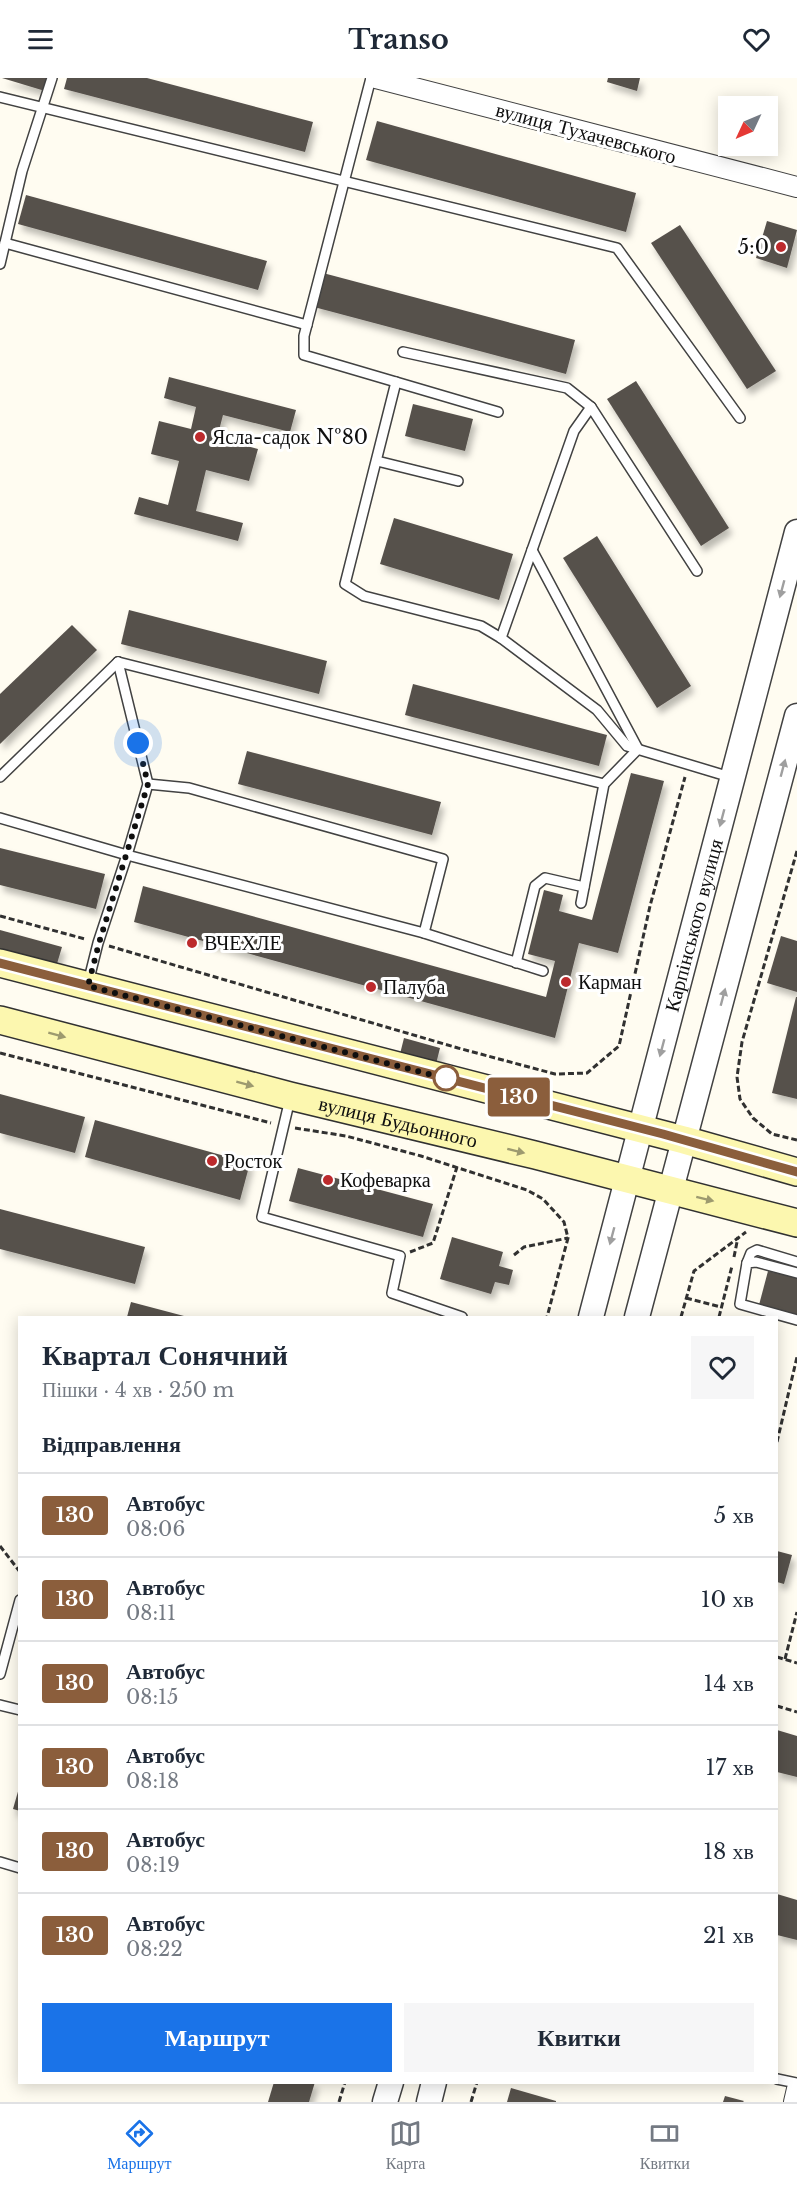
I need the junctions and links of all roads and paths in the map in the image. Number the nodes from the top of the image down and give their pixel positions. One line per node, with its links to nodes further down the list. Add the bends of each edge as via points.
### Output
1 (52, 78): 4 (lane)
2 (374, 78): 5 (lane); 6 (street, вулиця Тухачевського)
3 (0, 97): 4 (lane)
4 (44, 109): 5 (lane); 7 (lane, via 22,171)
5 (345, 182): 9 (lane); 14 (lane, via 617,248)
6 (797, 187)
7 (5, 243): 8 (lane); 9 (lane)
8 (0, 264)
9 (306, 325): 11 (lane, via 304,355)
10 (403, 352): 12 (lane, via 567,388)
11 (396, 382): 13 (lane); 15 (lane)
12 (591, 407): 18 (lane, via 574,431); 19 (lane)
13 (498, 412)
14 (740, 418)
15 (376, 461): 16 (lane); 20 (lane, via 345,585 364,596 481,626)
16 (458, 481)
17 (797, 532): 26 (street, Карпінського вулиця, one-way to 26)
18 (532, 550): 20 (lane); 23 (lane)
19 (697, 571)
20 (501, 638): 23 (lane, via 597,710 627,746)
21 (118, 662): 25 (lane); 27 (lane); 28 (lane)
22 (797, 716): 46 (street, one-way to 22)
23 (638, 749): 24 (lane); 28 (lane)
24 (689, 764): 26 (lane); 36 (path, via 650,906 619,1046 586,1073 555,1074)
25 (0, 777)
26 (733, 778): 45 (street, Карпінського вулиця, one-way to 45)
27 (148, 784): 31 (lane); 35 (lane, via 189,788 443,859)
28 (604, 784): 32 (lane)
29 (0, 818): 31 (lane)
30 (797, 851): 47 (path, via 742,1042 737,1077 740,1099 753,1118 772,1134)
31 (127, 855): 35 (lane); 36 (lane)
32 (584, 887): 33 (lane); 38 (lane, via 545,878 536,886)
33 (581, 903)
34 (0, 916): 36 (path)
35 (424, 933): 38 (lane)
36 (99, 943): 40 (lane)
37 (0, 963): 40 (main road)
38 (516, 963): 39 (lane)
39 (543, 971)
40 (88, 986): 45 (main road)
41 (0, 1020): 43 (main road, вулиця Будьонного, one-way to 43)
42 (0, 1053): 44 (path)
43 (290, 1096): 44 (lane); 50 (main road, вулиця Будьонного, one-way to 50)
44 (283, 1126): 48 (path, via 346,1136); 57 (lane, via 262,1217)
45 (641, 1128): 46 (main road); 50 (street, Карпінського вулиця)
46 (684, 1140): 49 (main road); 51 (street)
47 (797, 1140)
48 (458, 1166): 55 (path, via 543,1199 564,1222); 57 (path, via 433,1243)
49 (797, 1172)
50 (627, 1179): 51 (main road, вулиця Будьонного); 66 (street, Карпінського вулиця, one-way to 66)
51 (671, 1190): 52 (main road, вулиця Будьонного, one-way to 52); 67 (street)
52 (797, 1222)
53 (747, 1231): 54 (path)
54 (738, 1237): 61 (path, via 694,1271); 62 (path)
55 (568, 1238): 56 (path, via 524,1247); 65 (path)
56 (514, 1255)
57 (400, 1256): 64 (lane, via 392,1293)
58 (797, 1262): 59 (lane, via 757,1250)
59 (747, 1263): 60 (lane); 70 (lane, via 740,1304)
60 (797, 1273)
61 (686, 1298): 62 (path); 68 (path)
62 (722, 1307): 63 (path); 69 (path)
63 (732, 1309)
64 (459, 1316)
65 (547, 1316)
66 (591, 1316)
67 (637, 1316)
68 (681, 1316)
69 (719, 1316)
70 (797, 1320)
71 (797, 1357): 72 (path)
72 (778, 1438)
73 (0, 1546): 74 (path)
74 (18, 1569)
75 (18, 1607): 80 (lane)
76 (797, 1612): 78 (path)
77 (778, 1657): 78 (path)
78 (785, 1659): 79 (path)
79 (797, 1663)
80 (0, 1674)
81 (0, 1705): 83 (lane)
82 (778, 1706): 84 (path)
83 (18, 1710)
84 (797, 1712)
85 (0, 1862): 86 (lane)
86 (18, 1867)
87 (778, 2079): 88 (lane)
88 (797, 2083)
89 (344, 2084): 94 (path)
90 (390, 2084): 95 (street)
91 (434, 2084): 96 (street)
92 (476, 2084): 97 (path)
93 (797, 2089): 98 (street)
94 (339, 2102)
95 (385, 2102)
96 (429, 2102)
97 (471, 2102)
98 (794, 2102)

